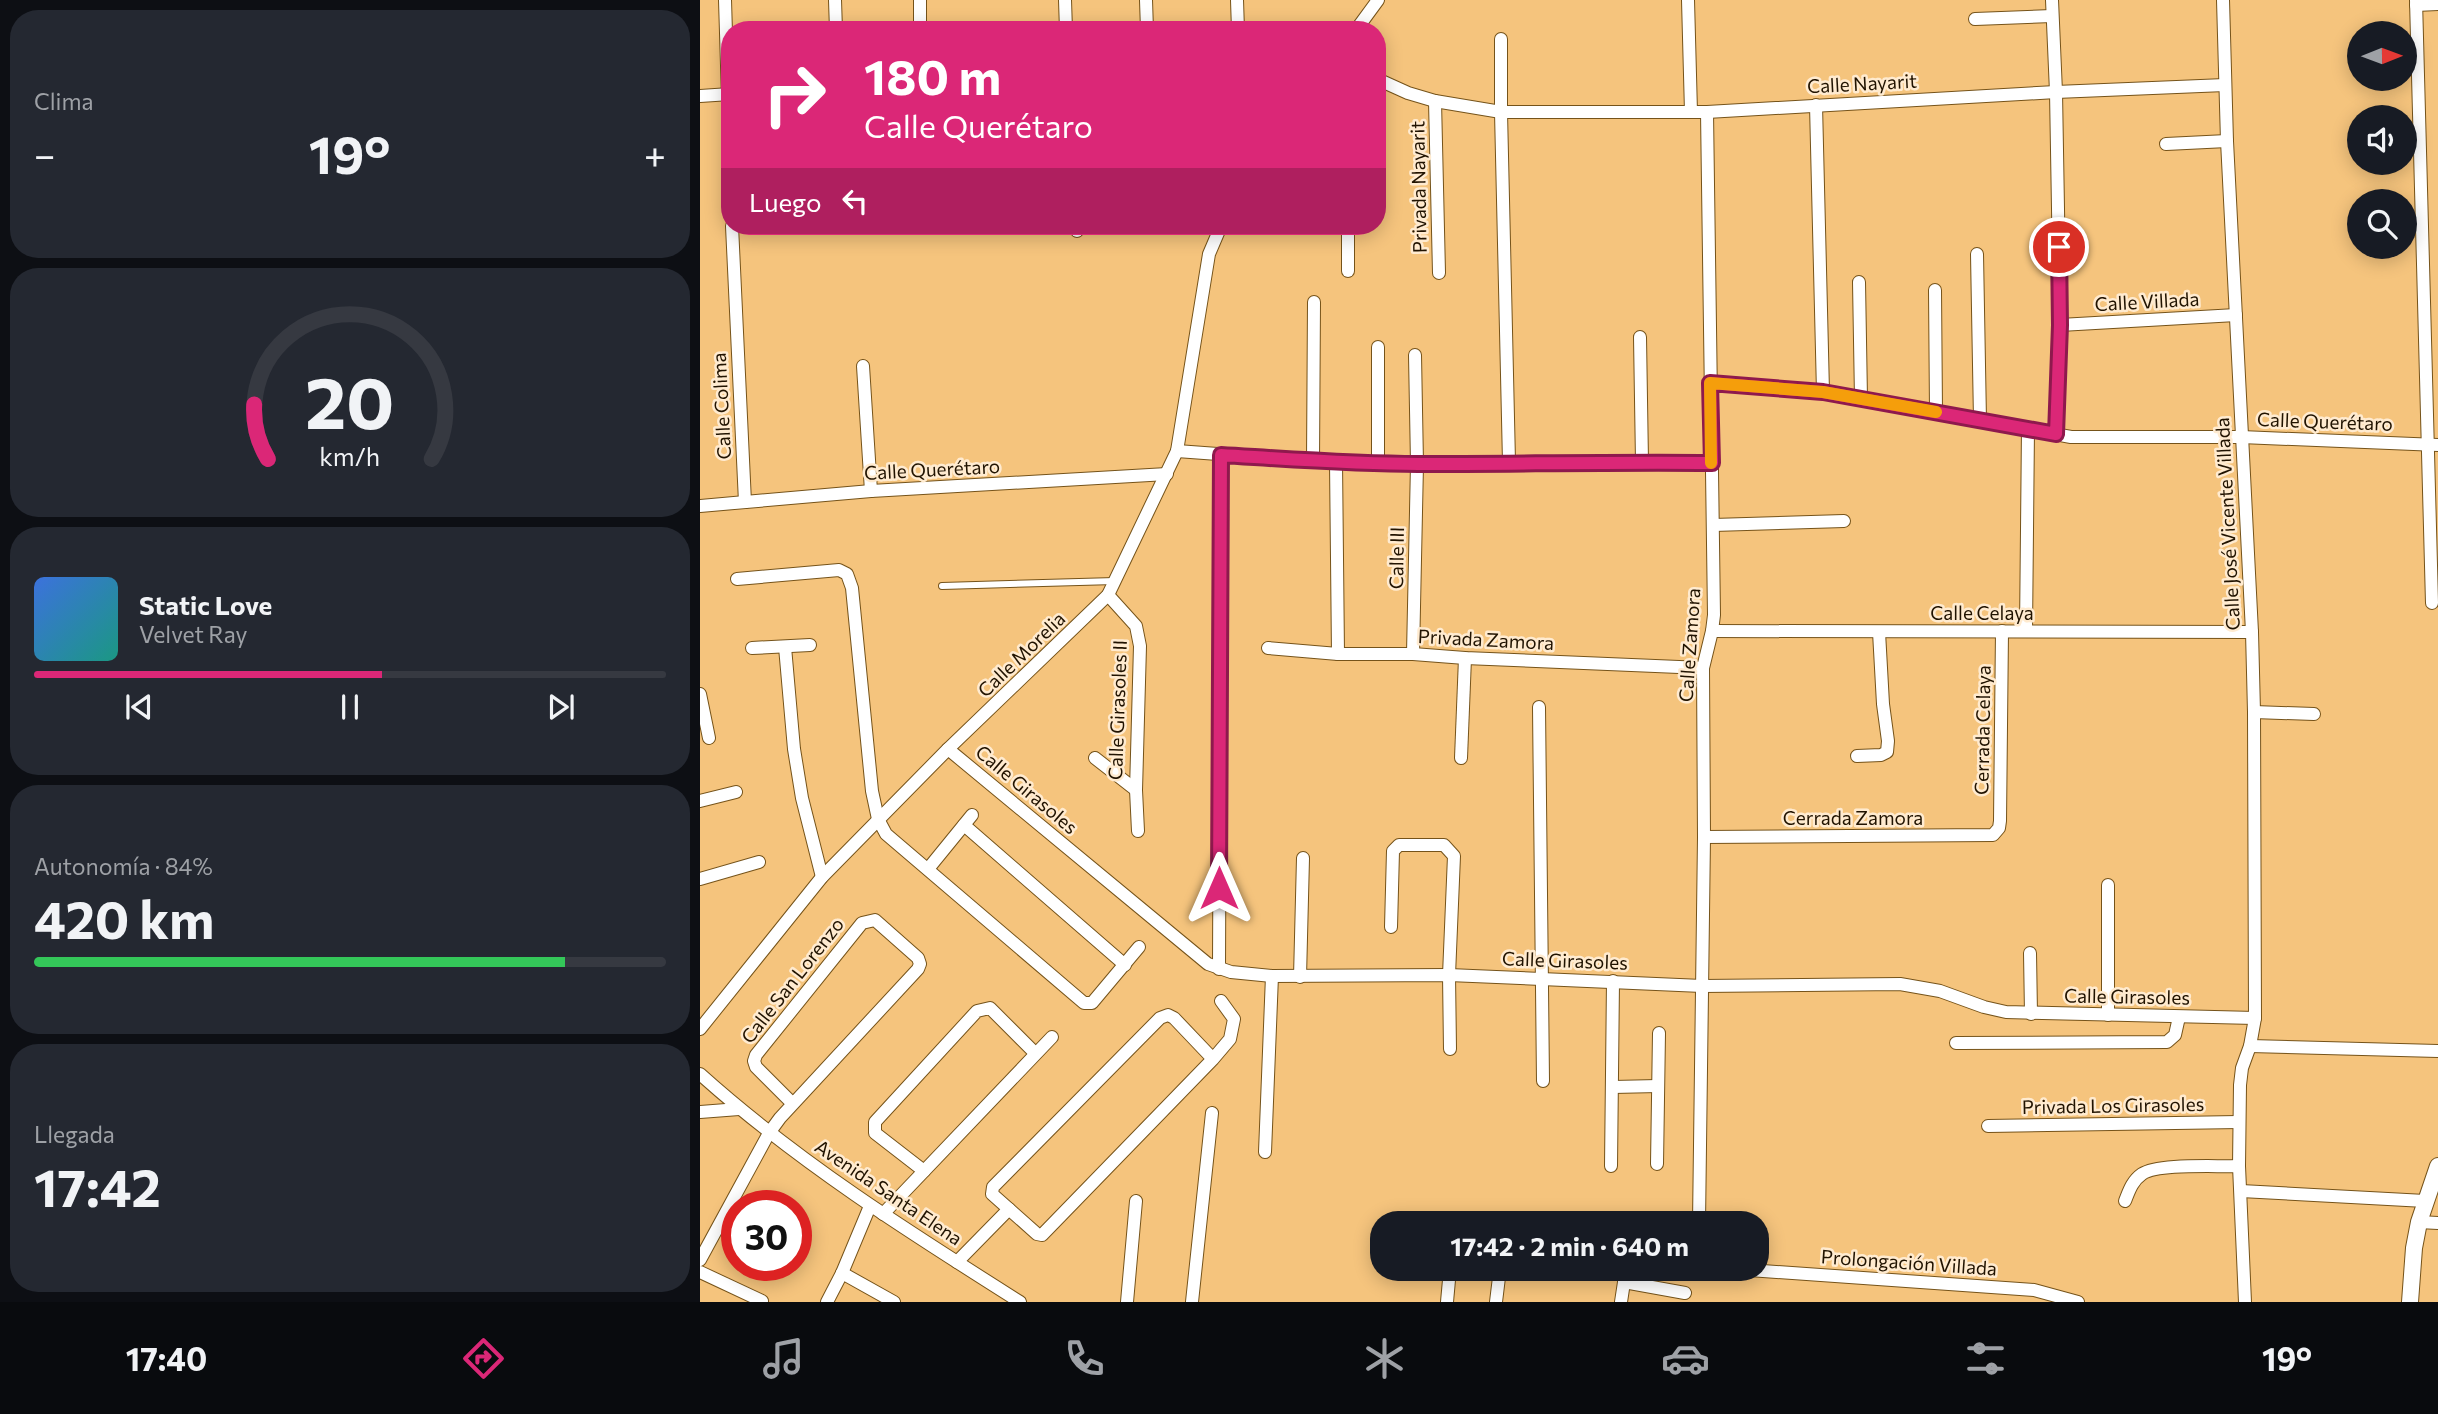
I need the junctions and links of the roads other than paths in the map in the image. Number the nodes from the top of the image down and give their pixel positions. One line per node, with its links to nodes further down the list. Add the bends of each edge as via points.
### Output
1 (725, 0): 15 (street)
2 (835, 0): 16 (street)
3 (920, 0): 17 (street)
4 (1065, 0): 18 (street)
5 (1146, 0): 19 (street)
6 (1237, 0): 20 (street)
7 (1378, 0): 21 (street)
8 (1688, 0): 31 (street)
9 (2052, 0): 13 (street)
10 (2223, 0): 24 (street, Calle José Vicente Villada)
11 (2416, 3): 12 (street); 58 (street)
12 (2438, 4)
13 (2052, 16): 14 (street); 25 (street)
14 (1975, 19)
15 (726, 21)
16 (836, 21)
17 (920, 21)
18 (1066, 21)
19 (1147, 21)
20 (1238, 21)
21 (1363, 21)
22 (1502, 39): 30 (street)
23 (1386, 83): 28 (street, Calle Nayarit)
24 (2225, 85): 25 (street, Calle Nayarit); 33 (street, Calle José Vicente Villada)
25 (2056, 92): 29 (street, Calle Nayarit); 45 (street)
26 (721, 95): 27 (street)
27 (700, 96)
28 (1435, 101): 30 (street, Calle Nayarit); 40 (street, Privada Nayarit)
29 (1816, 105): 32 (street, Calle Nayarit); 51 (street)
30 (1501, 112): 31 (street, Calle Nayarit); 63 (street)
31 (1691, 112): 32 (street, Calle Nayarit)
32 (1707, 112): 50 (street, Calle Zamora)
33 (2227, 141): 34 (street); 44 (street, Calle José Vicente Villada)
34 (2166, 144)
35 (732, 235): 70 (street, Calle Colima)
36 (1216, 235): 59 (street, Calle Morelia, via 1209,254)
37 (1348, 235): 39 (street)
38 (1977, 254): 54 (street)
39 (1348, 271)
40 (1439, 272)
41 (1859, 282): 52 (street)
42 (1935, 290): 53 (street)
43 (1314, 302): 61 (street)
44 (2236, 315): 45 (street, Calle Villada); 57 (street, Calle José Vicente Villada)
45 (2060, 325): 56 (street)
46 (1640, 337): 64 (street)
47 (1378, 347): 65 (street)
48 (1415, 355): 67 (street, Calle III)
49 (863, 366): 69 (street)
50 (1710, 383): 51 (street, Calle Querétaro); 66 (street, Calle Zamora)
51 (1823, 392): 52 (street, Calle Querétaro)
52 (1861, 399): 53 (street, Calle Querétaro)
53 (1936, 412): 54 (street, Calle Querétaro)
54 (1980, 419): 55 (street, Calle Querétaro)
55 (2028, 428): 56 (street, Calle Querétaro); 81 (street)
56 (2056, 434): 57 (street, Calle Querétaro)
57 (2241, 437): 58 (street, Calle Querétaro); 83 (street, Calle José Vicente Villada)
58 (2433, 445): 78 (street)
59 (1177, 451): 60 (street); 68 (street, Calle Morelia)
60 (1221, 455): 61 (street); 118 (street)
61 (1313, 461): 62 (street)
62 (1336, 462): 65 (street); 88 (street)
63 (1509, 462): 64 (street); 67 (street)
64 (1642, 462): 66 (street)
65 (1378, 463): 67 (street)
66 (1712, 463): 73 (street, Calle Zamora)
67 (1417, 464): 89 (street, Calle III)
68 (1167, 474): 69 (street, Calle Querétaro); 75 (street, Calle Morelia)
69 (871, 491): 70 (street, Calle Querétaro)
70 (744, 502): 71 (street, Calle Querétaro)
71 (700, 506)
72 (1844, 521): 73 (street)
73 (1713, 525): 79 (street, Calle Zamora)
74 (737, 579): 104 (street, via 847,573)
75 (1116, 581): 76 (lane); 77 (street, Calle Morelia)
76 (942, 586)
77 (1108, 595): 97 (street, Calle Morelia); 101 (street, Calle Girasoles II, via 1136,626 1139,636)
78 (2432, 603)
79 (1712, 631): 82 (street, Calle Celaya); 91 (street, Calle Zamora)
80 (2002, 631): 81 (street, Calle Celaya); 82 (street, Calle Celaya); 105 (street, Cerrada Celaya)
81 (2026, 631): 83 (street, Calle Celaya)
82 (1879, 632): 98 (street, via 1887,752)
83 (2252, 632): 94 (street, Calle José Vicente Villada)
84 (810, 645): 85 (street)
85 (785, 647): 86 (street); 111 (street, via 794,749)
86 (752, 648)
87 (1268, 648): 88 (street, Privada Zamora)
88 (1338, 654): 89 (street, Privada Zamora)
89 (1413, 654): 90 (street, Privada Zamora)
90 (1465, 658): 91 (street, Privada Zamora); 100 (street)
91 (1703, 668): 107 (street, Calle Zamora)
92 (700, 694): 96 (street)
93 (1539, 707): 122 (street)
94 (2254, 712): 95 (street); 129 (street, Calle José Vicente Villada)
95 (2314, 714)
96 (709, 738)
97 (948, 749): 104 (street, Calle Morelia); 118 (street, Calle Girasoles)
98 (1857, 756)
99 (1095, 758): 101 (street, Calle Girasoles II)
100 (1461, 758)
101 (1136, 790): 106 (street)
102 (736, 792): 103 (street)
103 (700, 802)
104 (878, 818): 110 (street, via 886,834); 111 (street, Calle Morelia)
105 (1999, 828): 107 (street, Cerrada Zamora, via 1993,835)
106 (1138, 831)
107 (1704, 837): 124 (street, Calle Zamora)
108 (1303, 858): 121 (street)
109 (759, 862): 112 (street)
110 (928, 869): 117 (street, via 1084,1003 1092,1003); 117 (street, via 968,820)
111 (822, 877): 130 (street, Calle Morelia)
112 (700, 879)
113 (2108, 885): 127 (street)
114 (1391, 927): 119 (street, via 1393,850 1399,845 1449,847 1454,856)
115 (1139, 947): 117 (street)
116 (2030, 953): 126 (street)
117 (1125, 965)
118 (1219, 969): 120 (street, Calle Girasoles)
119 (1448, 975): 121 (street, Calle Girasoles); 122 (street, Calle Girasoles); 135 (street)
120 (1272, 976): 121 (street, Calle Girasoles); 150 (street)
121 (1300, 977)
122 (1543, 978): 123 (street, Calle Girasoles); 140 (street)
123 (1613, 981): 124 (street, Calle Girasoles); 142 (street)
124 (1702, 986): 126 (street, Calle Girasoles, via 1900,984 1940,991 1984,1007); 163 (street, Calle Zamora)
125 (1221, 1001): 138 (street, via 1231,1012 1234,1028)
126 (2031, 1014): 127 (street, Calle Girasoles)
127 (2108, 1015): 128 (street, Calle Girasoles)
128 (2179, 1017): 129 (street, Calle Girasoles); 133 (street, via 2175,1035 2167,1042)
129 (2255, 1018): 134 (street, Calle José Vicente Villada)
130 (700, 1029)
131 (1659, 1033): 141 (street)
132 (1052, 1037): 137 (street)
133 (1956, 1043)
134 (2250, 1046): 136 (street); 147 (street, via 2242,1068)
135 (1450, 1049)
136 (2438, 1051)
137 (1035, 1053): 155 (street); 155 (street, via 990,1009 977,1011 873,1128)
138 (1213, 1059): 162 (street, via 1042,1235); 162 (street, via 1174,1018 1160,1018 993,1187 992,1194)
139 (700, 1074): 144 (street, Avenida Santa Elena)
140 (1543, 1081)
141 (1658, 1086): 142 (street); 151 (street)
142 (1613, 1087): 152 (street)
143 (793, 1104): 143 (street, Calle San Lorenzo, via 756,1067 756,1055 862,923 875,920 918,958 918,969); 149 (street, Calle San Lorenzo)
144 (739, 1109): 145 (street); 149 (street, Avenida Santa Elena)
145 (700, 1112)
146 (1212, 1113): 182 (street)
147 (2239, 1122): 148 (street, Privada Los Girasoles); 153 (street)
148 (1987, 1126)
149 (769, 1133): 156 (street, Calle San Lorenzo); 161 (street, Avenida Santa Elena)
150 (1265, 1152)
151 (1657, 1164)
152 (1611, 1166)
153 (2239, 1167): 157 (street); 159 (street, via 2157,1168 2135,1181)
154 (2438, 1167): 160 (street)
155 (924, 1171): 164 (street)
156 (743, 1190)
157 (2241, 1191): 160 (street); 187 (street)
158 (1136, 1201): 181 (street)
159 (2125, 1201)
160 (2425, 1201): 165 (street)
161 (870, 1206): 164 (street, Avenida Santa Elena); 172 (street)
162 (1009, 1209): 169 (street)
163 (1699, 1211)
164 (883, 1214): 169 (street, Avenida Santa Elena)
165 (2419, 1222): 166 (street); 188 (street)
166 (2438, 1223)
167 (721, 1229): 168 (street, Calle San Lorenzo)
168 (700, 1260)
169 (957, 1262): 180 (street, Avenida Santa Elena)
170 (1769, 1271): 186 (street, Prolongación Villada, via 2034,1290)
171 (700, 1272): 177 (street)
172 (842, 1273): 178 (street); 179 (street)
173 (1449, 1281): 183 (street)
174 (1499, 1281): 184 (street)
175 (1624, 1282): 176 (street); 185 (street)
176 (1685, 1293)
177 (762, 1301)
178 (827, 1302)
179 (894, 1302)
180 (1020, 1302)
181 (1127, 1302)
182 (1192, 1302)
183 (1447, 1302)
184 (1496, 1302)
185 (1621, 1302)
186 (2078, 1302)
187 (2245, 1302)
188 (2410, 1302)

